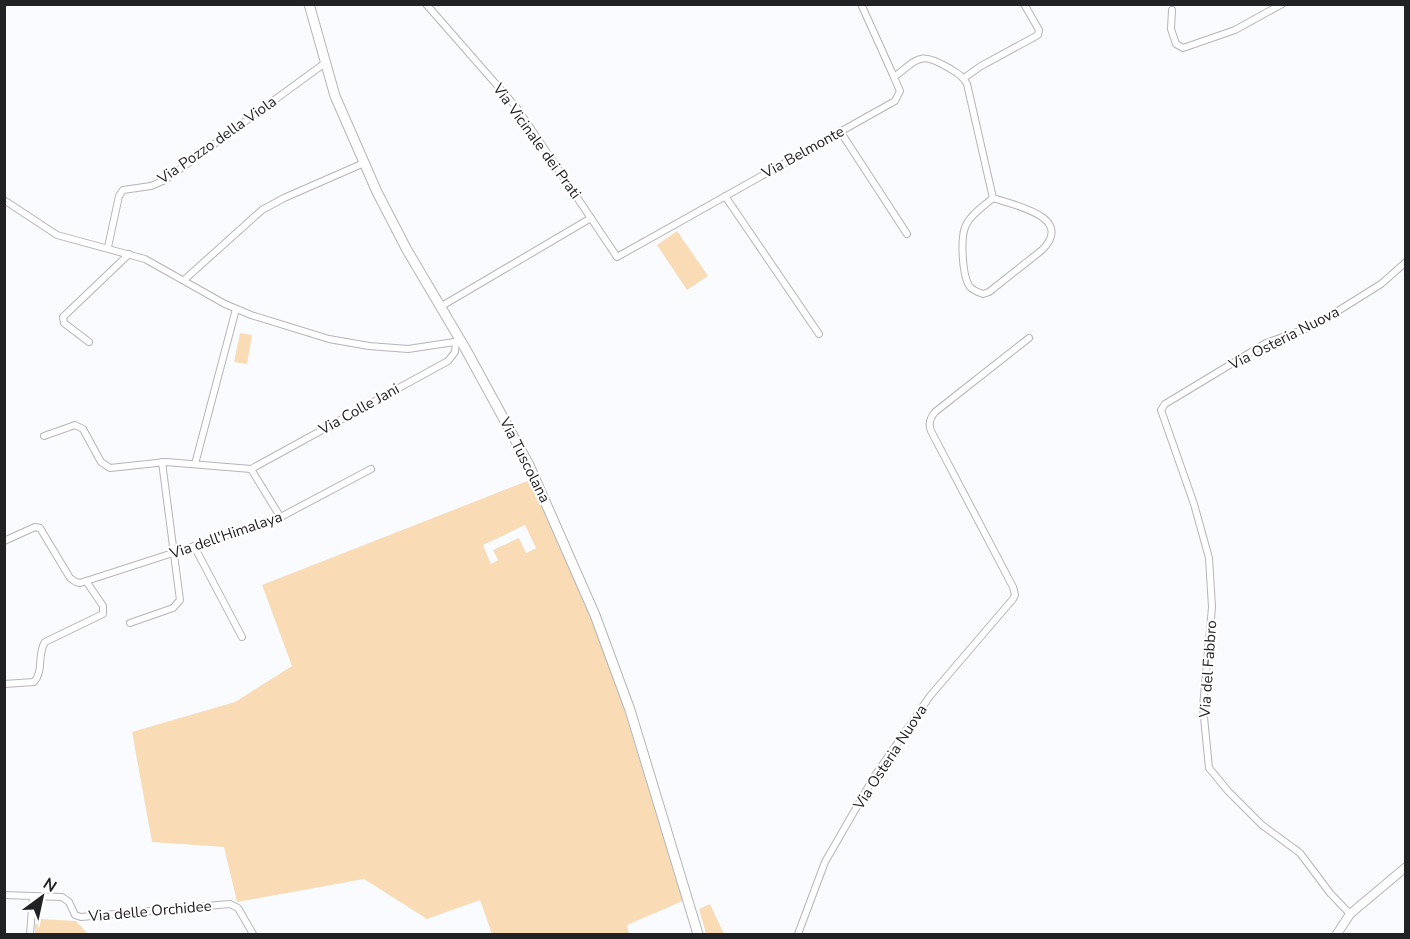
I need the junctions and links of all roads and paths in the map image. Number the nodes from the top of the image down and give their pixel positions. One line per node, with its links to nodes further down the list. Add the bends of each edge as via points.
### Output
1 (309, 4): 7 (main road, Via Tuscolana)
2 (426, 4): 15 (street, Via Vicinale dei Prati, via 513,103)
3 (861, 4): 8 (street)
4 (1024, 4): 9 (street, via 1039,34)
5 (1282, 4): 6 (street, via 1231,32 1183,48 1176,45 1171,32)
6 (1172, 10)
7 (325, 63): 11 (main road, Via Tuscolana); 17 (street, Via Pozzo della Viola, via 168,178 123,190)
8 (894, 77): 9 (street, via 925,58); 10 (street, Via Belmonte, via 900,90 897,99)
9 (964, 78): 13 (street)
10 (840, 132): 12 (street, Via Belmonte); 16 (street)
11 (364, 163): 21 (street, via 266,207); 22 (main road, Via Tuscolana)
12 (725, 196): 19 (street, Via Belmonte); 24 (street)
13 (993, 198): 13 (street, via 968,221 963,236 968,282 983,294 1044,248 1051,233 1041,215)
14 (4, 200): 17 (street, via 57,235)
15 (591, 218): 19 (street, Via Vicinale dei Prati); 22 (street)
16 (907, 234)
17 (108, 247): 18 (street)
18 (129, 254): 21 (street); 27 (street, via 63,317 64,323)
19 (617, 257)
20 (1406, 262): 28 (street, Via Osteria Nuova, via 1378,286 1322,321 1258,348)
21 (184, 280): 23 (street)
22 (440, 307): 26 (main road, Via Tuscolana)
23 (236, 309): 26 (street, via 358,345 404,349); 31 (street)
24 (819, 334)
25 (1029, 338): 49 (street, Via Osteria Nuova, via 936,411 930,424 1013,587 1013,599 930,696 874,777 825,862)
26 (458, 341): 32 (street, Via Colle Jani, via 448,360); 48 (main road, Via Tuscolana, via 530,465 595,615 630,710)
27 (89, 342)
28 (1161, 410): 45 (street, Via del Fabbro, via 1209,555 1212,603 1203,712 1209,768 1262,825 1300,853)
29 (44, 436): 30 (street, via 78,425 107,467)
30 (162, 462): 31 (street); 37 (street)
31 (195, 464): 32 (street)
32 (251, 469): 34 (street)
33 (371, 469): 34 (street, Via dell'Himalaya)
34 (281, 518): 36 (street, Via dell'Himalaya)
35 (4, 541): 38 (street, Via dell'Himalaya, via 40,528 74,582)
36 (194, 546): 37 (street, Via dell'Himalaya); 40 (street)
37 (173, 553): 38 (street, Via dell'Himalaya); 39 (street, via 178,604)
38 (86, 581): 41 (street, via 103,606 103,614 45,642 34,682)
39 (130, 623)
40 (242, 638)
41 (4, 684)
42 (1406, 867): 45 (street)
43 (4, 895): 44 (street, Via delle Orchidee)
44 (33, 897): 46 (street); 47 (street, Via delle Orchidee, via 64,898 75,915 81,917 230,904 238,908)
45 (1350, 914): 50 (street)
46 (30, 934)
47 (253, 934)
48 (698, 934)
49 (798, 934)
50 (1337, 934)

